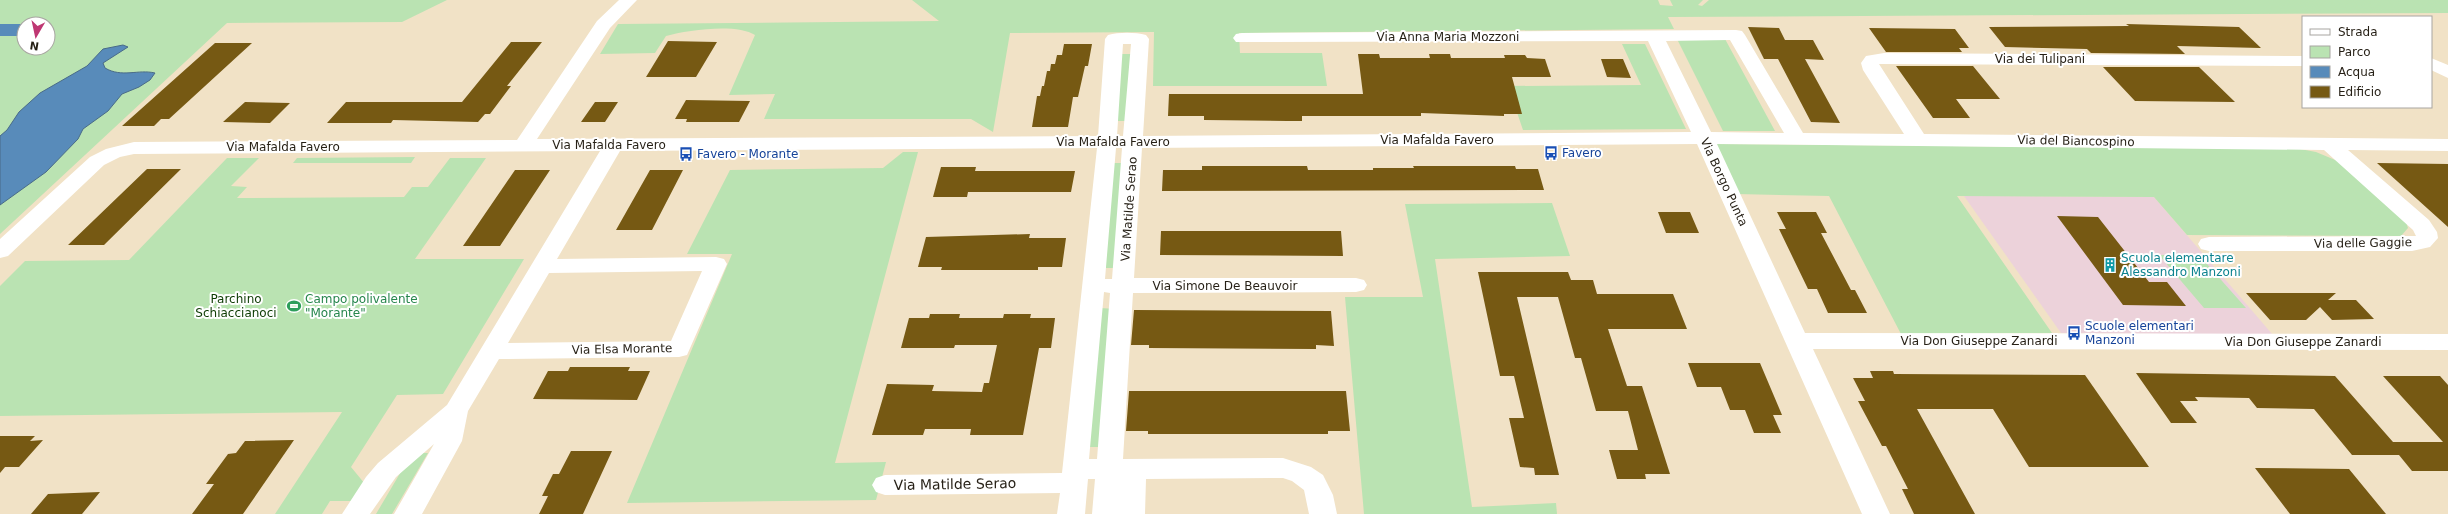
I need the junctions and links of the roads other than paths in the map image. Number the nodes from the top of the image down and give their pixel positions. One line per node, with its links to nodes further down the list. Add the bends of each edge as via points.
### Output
1 (629, 0): 14 (street, via 603,25)
2 (1654, 35): 3 (street, Via Anna Maria Mozzoni); 7 (street, Via Borgo Punta); 8 (street, via 1736,34)
3 (1242, 38)
4 (2302, 61): 9 (street, Via dei Tulipani, via 1891,58 1872,60 1872,70)
5 (2432, 64): 6 (street)
6 (2448, 72)
7 (1704, 138): 8 (street, Via del Biancospino); 11 (street, Via Mafalda Favero); 22 (street, Via Borgo Punta)
8 (1797, 139): 9 (street, Via del Biancospino)
9 (1918, 140): 12 (street, Via del Biancospino)
10 (1107, 142): 11 (street, Via Mafalda Favero); 11 (street, Via Matilde Serao, via 1114,39 1140,39); 15 (street, Via Mafalda Favero); 20 (street, Via Matilde Serao)
11 (1134, 142): 21 (street, Via Matilde Serao)
12 (2329, 144): 13 (street, Via del Biancospino); 16 (street, Via delle Gaggie, via 2421,225 2427,238 2412,244)
13 (2448, 145)
14 (523, 146): 15 (street, Via Mafalda Favero); 17 (street, Via Mafalda Favero, via 120,150 102,158)
15 (614, 146): 18 (street)
16 (2209, 244)
17 (0, 251)
18 (542, 266): 24 (street); 24 (street, Via Elsa Morante, via 716,264 679,349)
19 (1356, 285): 21 (street, Via Simone De Beauvoir)
20 (1093, 286): 21 (street, Via Simone De Beauvoir); 27 (street, Via Matilde Serao)
21 (1123, 286): 26 (street, Via Matilde Serao)
22 (1797, 341): 23 (street, Via Don Giuseppe Zanardi); 35 (street, Via Borgo Punta)
23 (2448, 342)
24 (492, 351): 25 (street)
25 (456, 411): 29 (street, via 387,470); 30 (street, via 449,441)
26 (1121, 469): 27 (street); 32 (street, Via Matilde Serao); 33 (street, Via Matilde Serao); 34 (street, via 1271,467 1295,471 1316,484 1321,495)
27 (1074, 476): 28 (street, Via Matilde Serao); 31 (street, Via Matilde Serao)
28 (885, 485)
29 (356, 514)
30 (408, 514)
31 (1071, 514)
32 (1106, 514)
33 (1131, 514)
34 (1323, 514)
35 (1876, 514)

